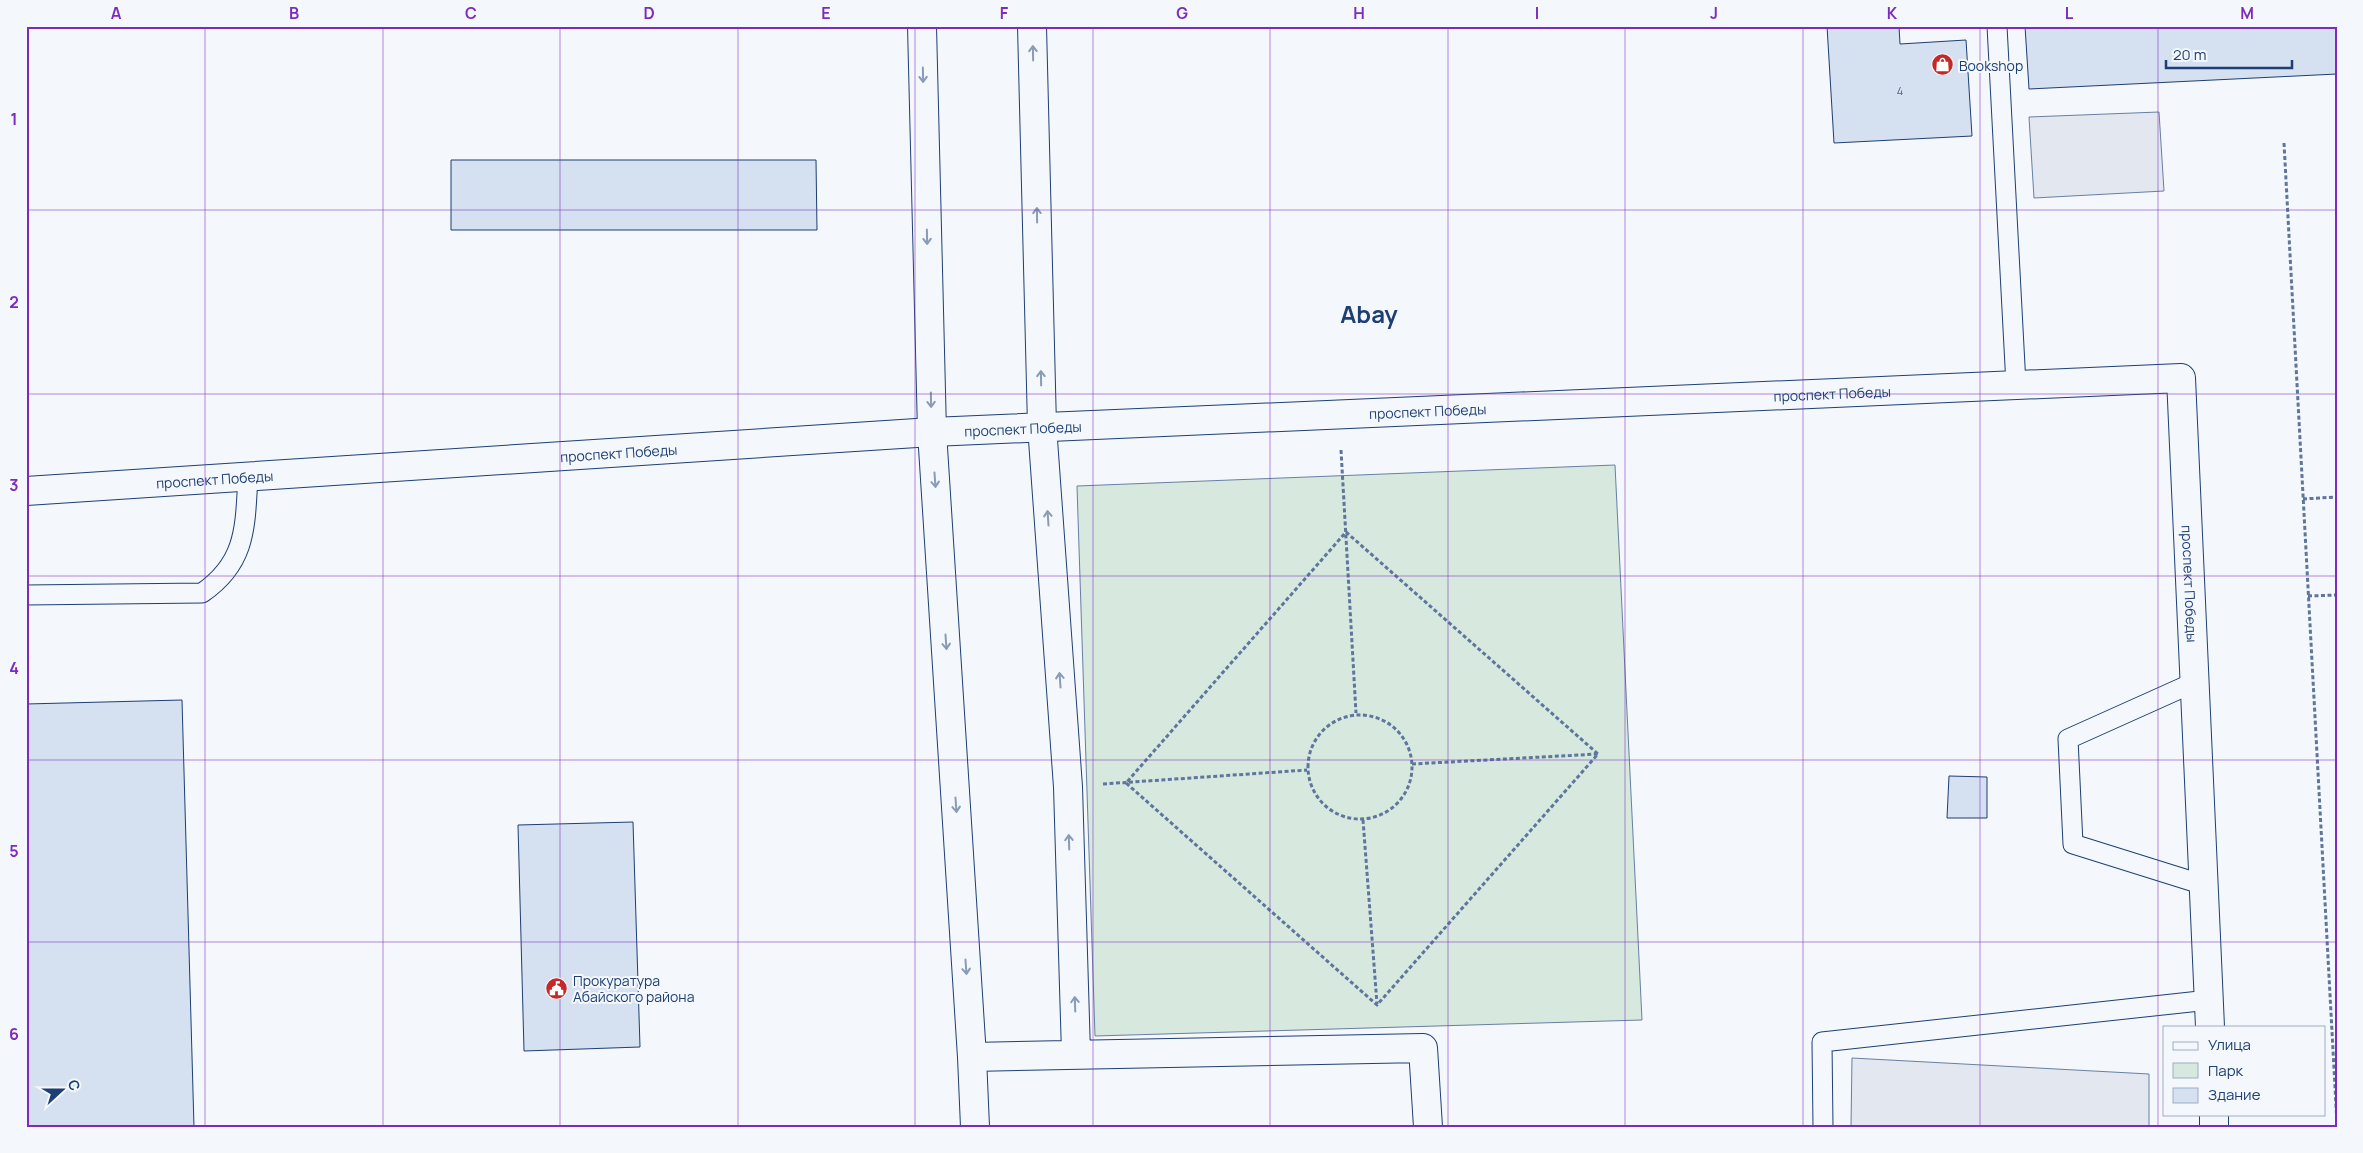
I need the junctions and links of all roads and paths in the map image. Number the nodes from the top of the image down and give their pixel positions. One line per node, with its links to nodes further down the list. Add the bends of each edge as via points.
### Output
1 (922, 26): 8 (street, one-way to 8)
2 (1032, 26): 7 (street, one-way to 2)
3 (1997, 26): 5 (lane)
4 (2284, 143): 12 (path)
5 (2016, 385): 6 (street, проспект Победы); 17 (street, проспект Победы, via 2182,378)
6 (1339, 414): 7 (street, проспект Победы); 13 (path)
7 (1042, 426): 8 (street, проспект Победы); 23 (street, one-way to 7)
8 (932, 432): 9 (street, проспект Победы); 30 (street, one-way to 30)
9 (248, 476): 10 (street, проспект Победы); 15 (lane, via 245,524 239,549 220,580 202,593)
10 (26, 491)
11 (2337, 497): 12 (path)
12 (2303, 498): 16 (path)
13 (1346, 532): 18 (path); 19 (path); 22 (path)
14 (2337, 595): 16 (path)
15 (26, 596)
16 (2308, 596): 31 (path)
17 (2195, 682): 25 (street, проспект Победы); 25 (lane, via 2068,739 2073,844)
18 (1356, 714): 20 (path, via 1383,719 1404,738); 21 (path, via 1331,723 1312,743)
19 (1598, 754): 20 (path); 27 (path)
20 (1412, 764): 24 (path, via 1407,791 1388,811)
21 (1307, 770): 22 (path); 24 (path, via 1315,796 1336,814)
22 (1126, 783): 23 (path); 27 (path)
23 (1068, 786): 29 (street, one-way to 23)
24 (1363, 820): 27 (path)
25 (2204, 885): 26 (street, проспект Победы)
26 (2209, 1000): 28 (street, проспект Победы); 34 (lane, via 1822,1042)
27 (1377, 1005)
28 (2210, 1026)
29 (1076, 1053): 30 (street); 33 (street, via 1423,1048)
30 (972, 1057): 32 (street)
31 (2337, 1124)
32 (975, 1127)
33 (1428, 1127)
34 (1823, 1127)

